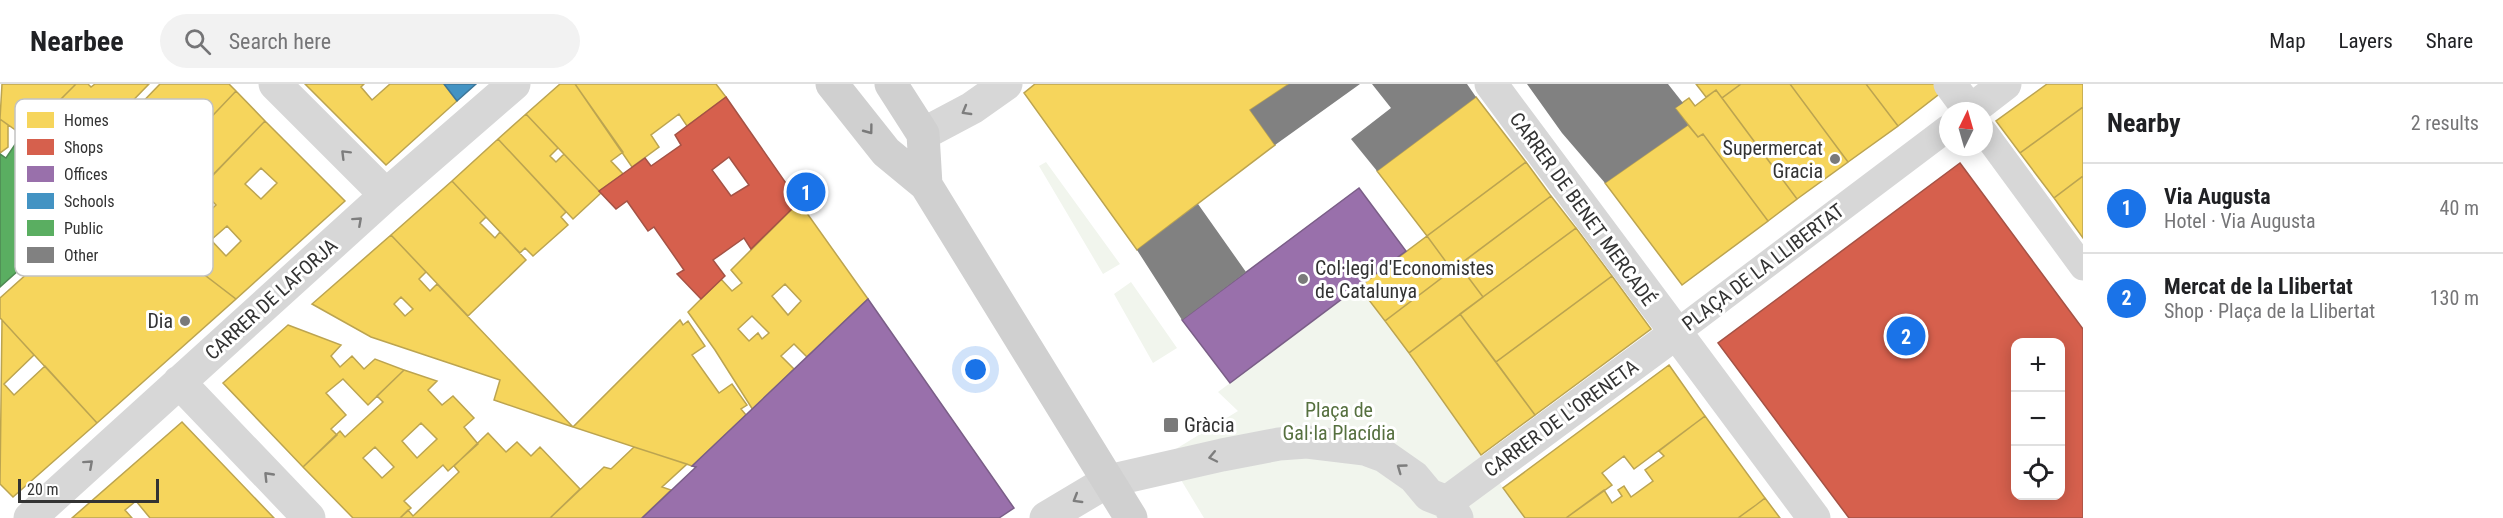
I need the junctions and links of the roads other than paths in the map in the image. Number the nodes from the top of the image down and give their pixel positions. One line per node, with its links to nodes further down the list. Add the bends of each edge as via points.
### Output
1 (275, 84): 15 (street, one-way to 1)
2 (514, 84): 15 (street, CARRER DE LAFORJA)
3 (832, 84): 14 (main road, one-way to 14, via 886,152)
4 (891, 84): 11 (main road)
5 (1006, 84): 11 (street, one-way to 11, via 972,108)
6 (1491, 84): 17 (street, CARRER DE BENET MERCADÉ)
7 (1950, 84): 9 (street)
8 (2005, 84): 10 (street)
9 (1963, 102)
10 (1981, 102)
11 (923, 134): 14 (main road)
12 (1939, 135): 17 (street, PLAÇA DE LA LLIBERTAT)
13 (1993, 144): 16 (street)
14 (926, 185): 19 (main road)
15 (386, 195): 18 (street, CARRER DE LAFORJA, one-way to 15)
16 (2083, 267)
17 (1676, 333): 20 (street, CARRER DE L'ORENETA); 25 (street, PLAÇA DE LA LLIBERTAT)
18 (179, 382): 21 (street, CARRER DE LAFORJA, one-way to 18); 22 (street, one-way to 18)
19 (1108, 481): 20 (street, one-way to 19, via 1384,456 1329,443 1279,444); 23 (street, one-way to 23); 24 (main road)
20 (1452, 510)
21 (30, 518)
22 (309, 518)
23 (1046, 518)
24 (1131, 518)
25 (1814, 518)

